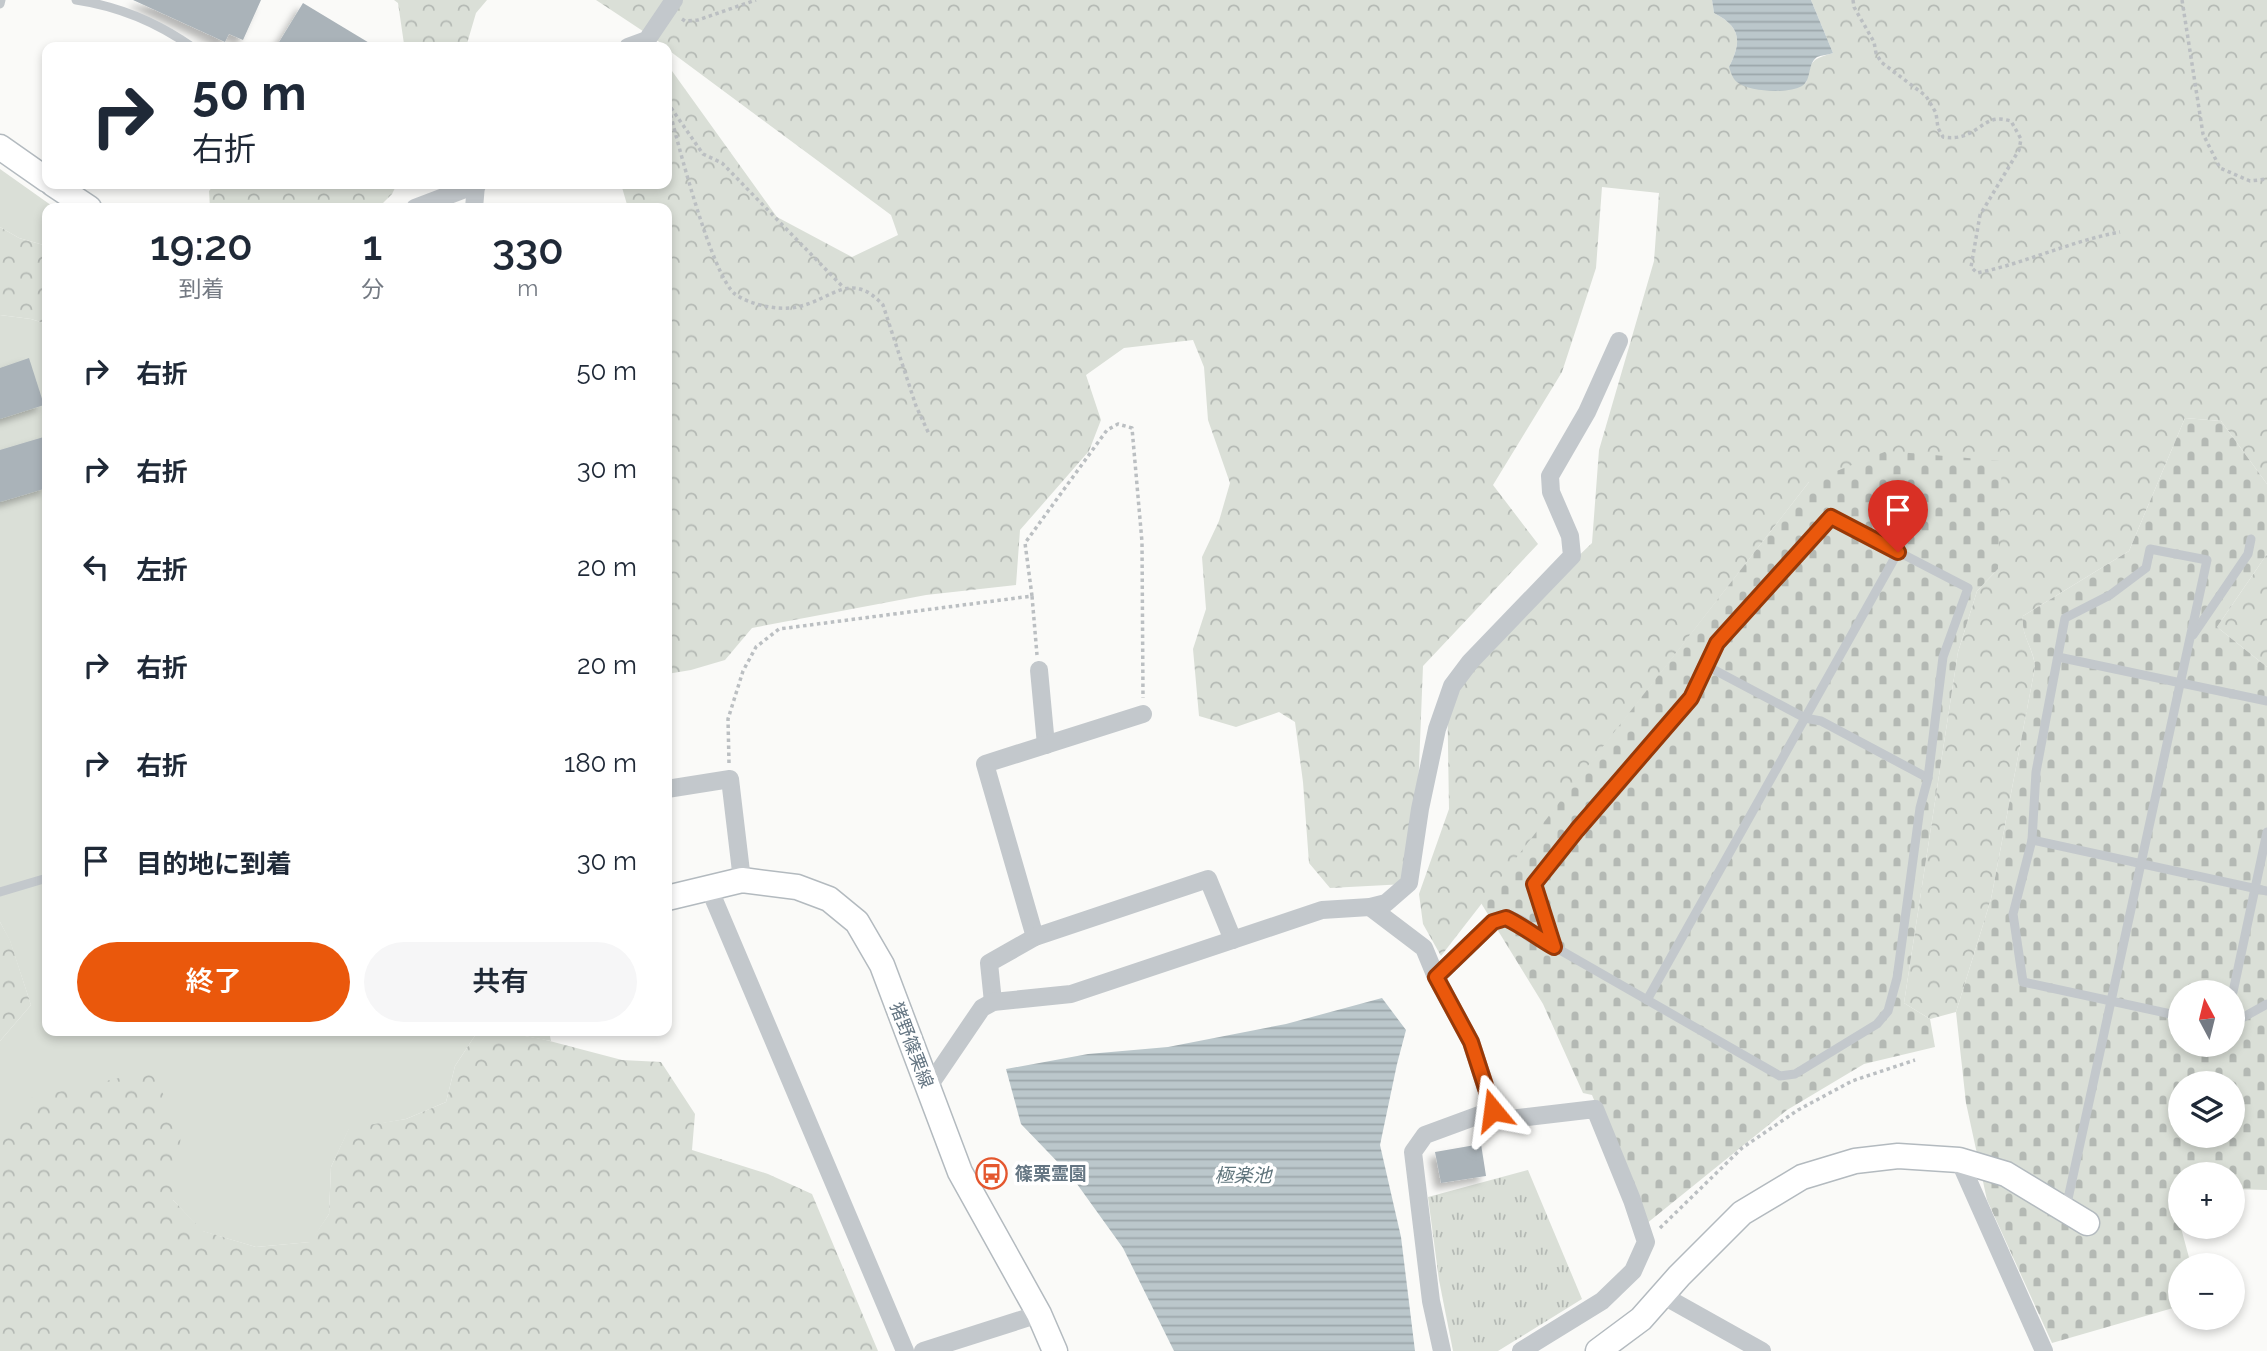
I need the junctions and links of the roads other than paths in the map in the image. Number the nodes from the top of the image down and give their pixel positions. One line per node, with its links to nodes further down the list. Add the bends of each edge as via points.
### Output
1 (76, 0): 3 (lane, via 100,4 169,31)
2 (673, 2): 4 (street)
3 (185, 42)
4 (642, 42)
5 (0, 147): 6 (main road)
6 (42, 176)
7 (60, 189): 9 (main road)
8 (464, 189): 10 (street)
9 (82, 203)
10 (428, 203)
11 (1619, 341): 35 (street, via 1587,412 1550,476 1572,556 1452,686 1434,742 1409,883 1386,903)
12 (2251, 539): 14 (lane, via 2248,554)
13 (1898, 552): 16 (lane, via 1831,517 1717,643); 21 (lane); 23 (lane, via 1968,588 1943,657)
14 (2190, 640): 15 (lane, via 2207,560 2150,549 2146,568 2110,595 2065,618); 18 (lane)
15 (2058, 657): 18 (lane); 26 (lane, via 2036,772)
16 (1705, 665): 21 (lane); 39 (lane, via 1691,698 1534,884)
17 (1039, 670): 22 (street)
18 (2180, 683): 19 (lane); 27 (lane)
19 (2267, 701)
20 (1143, 714): 22 (street)
21 (1805, 718): 23 (lane, via 1821,721); 42 (lane)
22 (1046, 745): 37 (street, via 985,764)
23 (1927, 778): 42 (lane, via 1898,978 1888,1011 1877,1024 1795,1074 1780,1076)
24 (672, 788): 29 (street, via 730,779)
25 (2267, 832): 31 (lane)
26 (2032, 840): 27 (lane); 43 (lane, via 2013,914 2023,982)
27 (2141, 865): 31 (lane); 43 (lane)
28 (42, 879): 33 (lane)
29 (742, 880): 30 (main road, 猪野篠栗線); 48 (main road, 猪野篠栗線, via 797,887 828,899 858,922 882,965)
30 (709, 888): 34 (main road, 猪野篠栗線); 55 (street)
31 (2255, 889): 32 (lane); 41 (lane)
32 (2267, 891)
33 (0, 892)
34 (672, 897)
35 (1370, 907): 38 (street, via 1322,910); 40 (street, via 1424,948)
36 (1532, 934): 39 (lane); 40 (street, via 1506,918 1493,922)
37 (1035, 937): 38 (street, via 1208,879); 44 (street, via 989,963)
38 (1233, 940): 44 (street, via 1070,994)
39 (1554, 947): 42 (lane)
40 (1436, 977): 49 (street, via 1471,1042)
41 (2236, 980)
42 (1647, 1000)
43 (2112, 1000): 46 (lane); 51 (lane)
44 (993, 1002): 48 (street, via 982,1008)
45 (2267, 1004): 47 (lane)
46 (2168, 1013)
47 (2245, 1016)
48 (929, 1086): 54 (main road, 猪野篠栗線, via 960,1172)
49 (1493, 1110): 58 (street, via 1425,1135 1413,1153 1431,1301); 59 (street, via 1502,1119 1595,1109 1646,1242 1633,1271 1602,1301)
50 (1959, 1160): 51 (main road, via 2006,1174); 53 (main road, via 1898,1156 1855,1161 1802,1177 1741,1213); 62 (street)
51 (2066, 1210): 52 (main road)
52 (2087, 1223)
53 (1662, 1296): 60 (main road, via 1641,1320); 61 (street)
54 (1038, 1314): 56 (street); 57 (main road, 猪野篠栗線)
55 (905, 1351)
56 (923, 1351)
57 (1055, 1351)
58 (1442, 1351)
59 (1521, 1351)
60 (1598, 1351)
61 (1762, 1351)
62 (2044, 1351)

